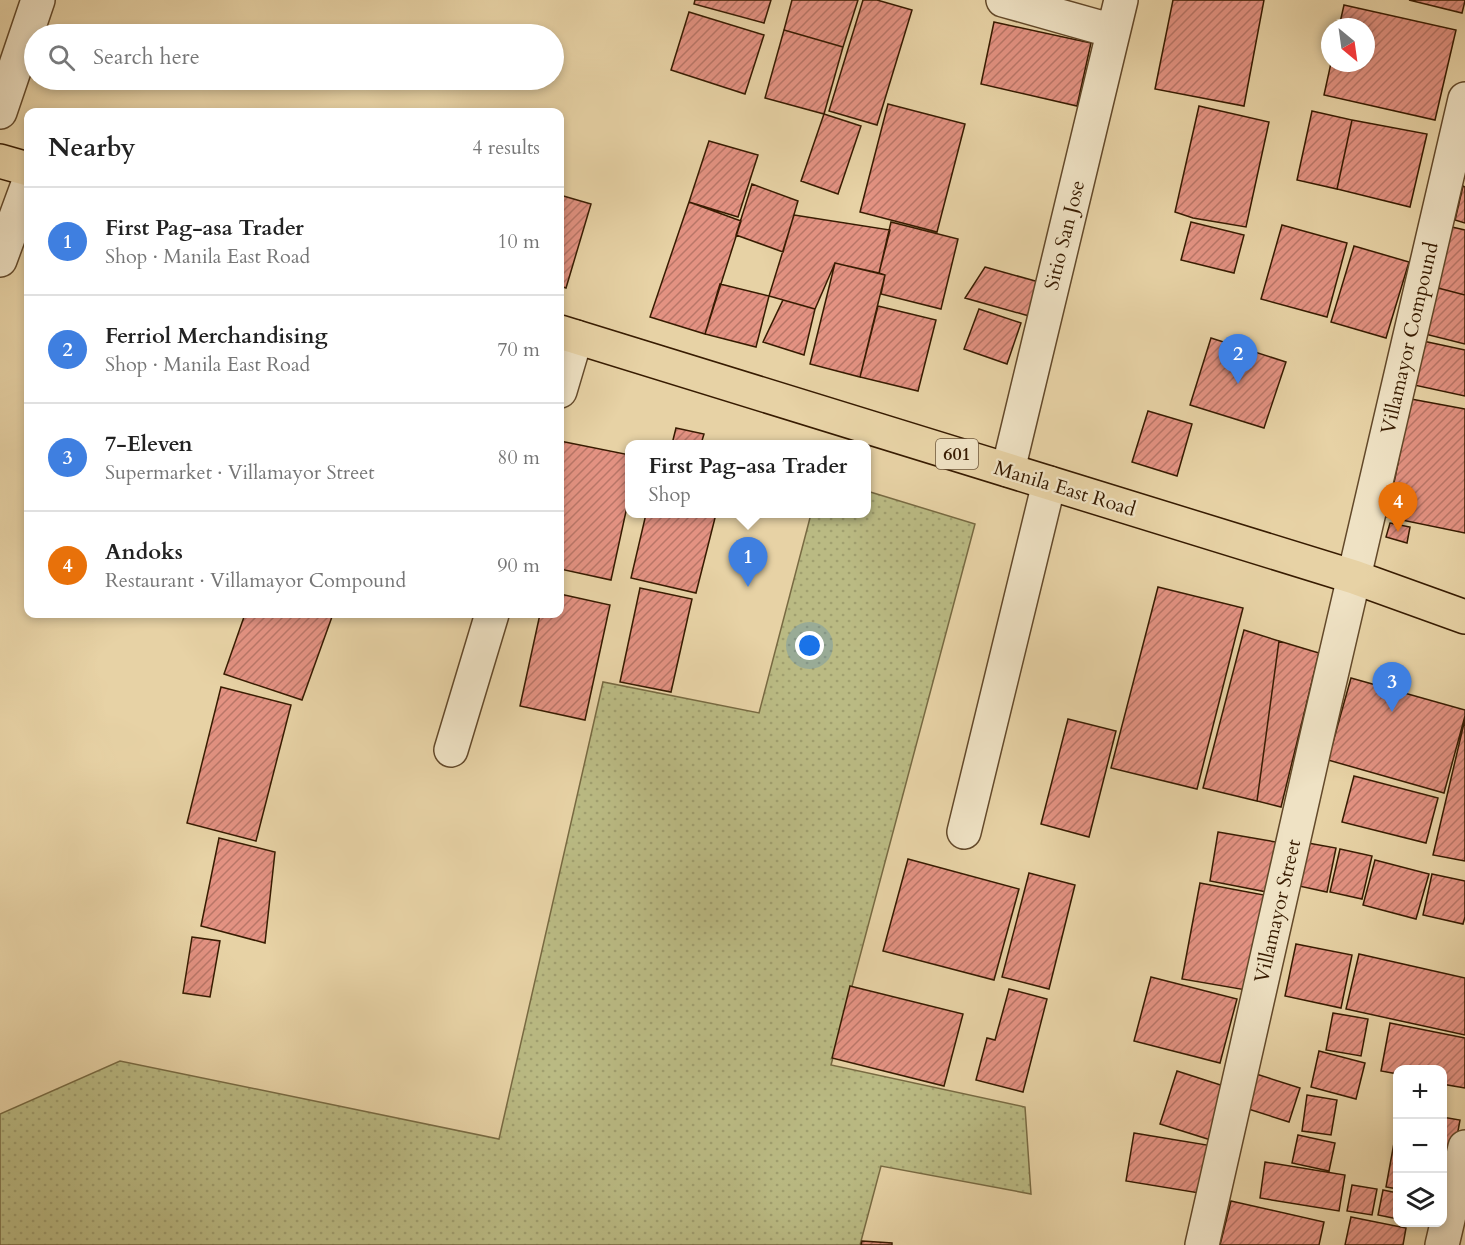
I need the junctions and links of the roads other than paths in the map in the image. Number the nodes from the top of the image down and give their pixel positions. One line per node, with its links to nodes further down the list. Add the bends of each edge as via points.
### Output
1 (39, 0): 4 (street)
2 (1003, 0): 3 (street)
3 (1117, 15): 14 (street, Sitio San Jose)
4 (31, 24)
5 (24, 43): 7 (street)
6 (1465, 99): 16 (street, Villamayor Compound)
7 (0, 112)
8 (0, 160): 9 (main road)
9 (24, 169)
10 (24, 195): 11 (street)
11 (0, 260)
12 (568, 335): 13 (street); 14 (main road, Manila East Road / 601)
13 (564, 363)
14 (1008, 470): 15 (main road, Manila East Road / 601)
15 (1049, 483): 16 (main road, Manila East Road / 601); 20 (street)
16 (1354, 578): 17 (main road, Manila East Road / 601); 22 (street, Villamayor Street)
17 (1465, 617)
18 (491, 618): 19 (street)
19 (451, 750)
20 (963, 832)
21 (1465, 1147): 23 (street)
22 (1202, 1245)
23 (1442, 1245)

